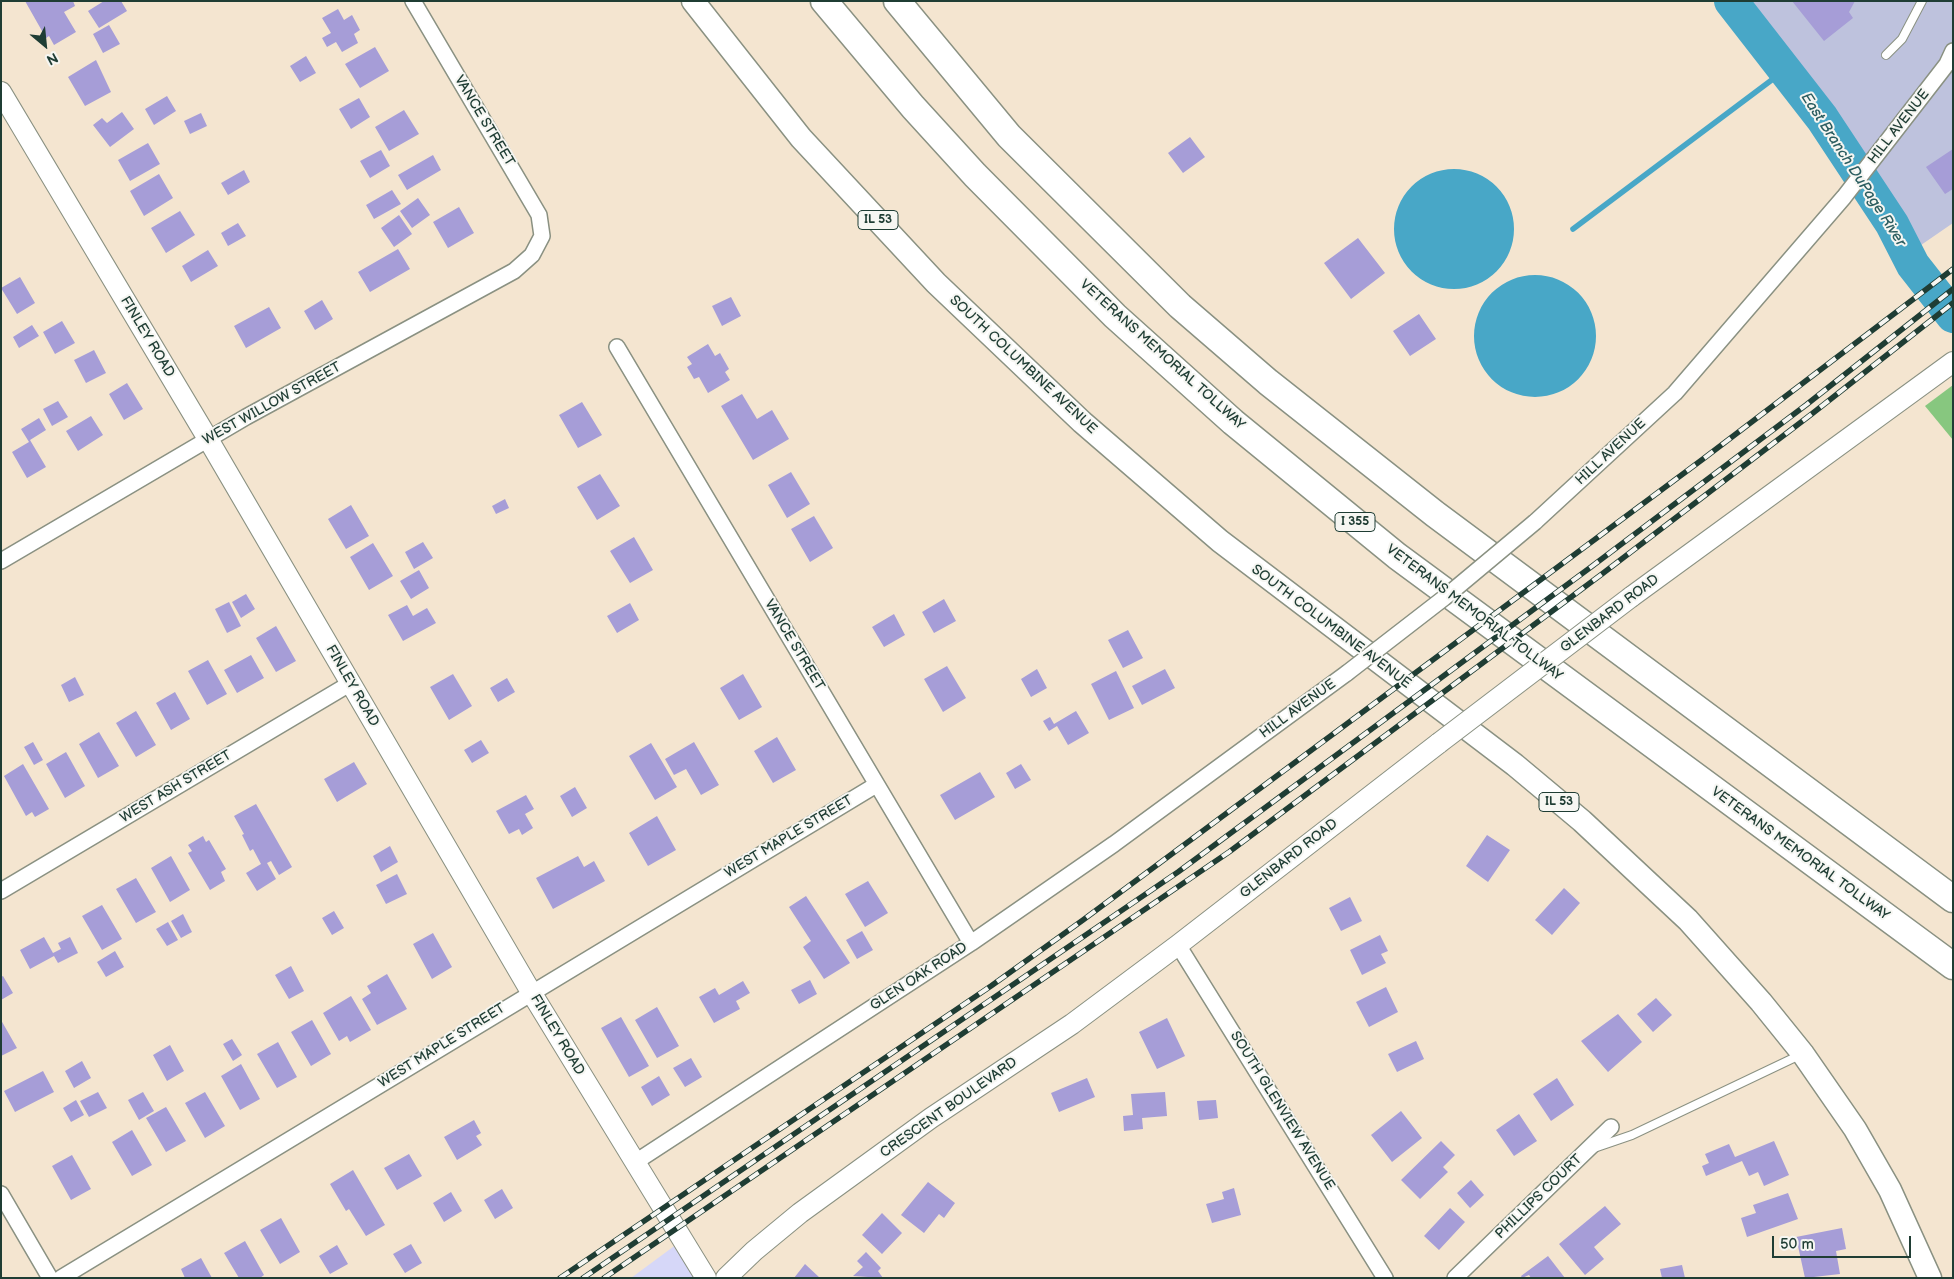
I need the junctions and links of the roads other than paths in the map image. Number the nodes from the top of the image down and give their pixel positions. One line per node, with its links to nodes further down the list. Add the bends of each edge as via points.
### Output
1 (413, 1): 9 (street, VANCE STREET, via 539,215 543,226)
2 (693, 1): 23 (main road, SOUTH COLUMBINE AVENUE / IL 53, via 801,138 936,283 996,342 1220,542 1515,765 1582,821 1688,920)
3 (824, 1): 21 (highway, VETERANS MEMORIAL TOLLWAY / I 355, via 975,175 1115,316 1233,422 1397,556)
4 (897, 1): 18 (highway, via 1009,136 1180,306 1268,382 1443,520)
5 (1922, 1): 7 (lane, via 1902,40)
6 (1953, 51): 15 (street, HILL AVENUE, bridge, via 1947,64 1844,197 1675,393 1535,522 1444,598)
7 (1886, 55)
8 (1, 92): 12 (street, FINLEY ROAD)
9 (540, 245): 12 (street, WEST WILLOW STREET, via 514,271)
10 (617, 347): 16 (street, VANCE STREET)
11 (1953, 362): 20 (street, GLENBARD ROAD, bridge, via 1632,597)
12 (208, 439): 13 (street, WEST WILLOW STREET); 14 (street, FINLEY ROAD)
13 (1, 561)
14 (351, 683): 17 (street, WEST ASH STREET); 22 (street, FINLEY ROAD)
15 (1198, 782): 19 (street, GLEN OAK ROAD)
16 (876, 785): 19 (street, VANCE STREET); 22 (street, WEST MAPLE STREET)
17 (1, 891)
18 (1953, 899)
19 (971, 943): 26 (street, GLEN OAK ROAD)
20 (1178, 945): 28 (street, CRESCENT BOULEVARD, via 1072,1024 931,1118 800,1213); 32 (street, SOUTH GLENVIEW AVENUE)
21 (1953, 966)
22 (531, 992): 26 (street, FINLEY ROAD); 30 (street, WEST MAPLE STREET)
23 (1803, 1054): 25 (lane, via 1632,1135); 34 (main road, SOUTH COLUMBINE AVENUE / IL 53, via 1855,1129 1890,1190)
24 (1611, 1127): 25 (street, PHILLIPS COURT)
25 (1590, 1149): 33 (street, PHILLIPS COURT)
26 (634, 1164): 31 (street, FINLEY ROAD)
27 (1, 1194): 29 (street)
28 (730, 1276)
29 (50, 1278)
30 (61, 1278)
31 (706, 1278)
32 (1385, 1278)
33 (1454, 1278)
34 (1930, 1278)

